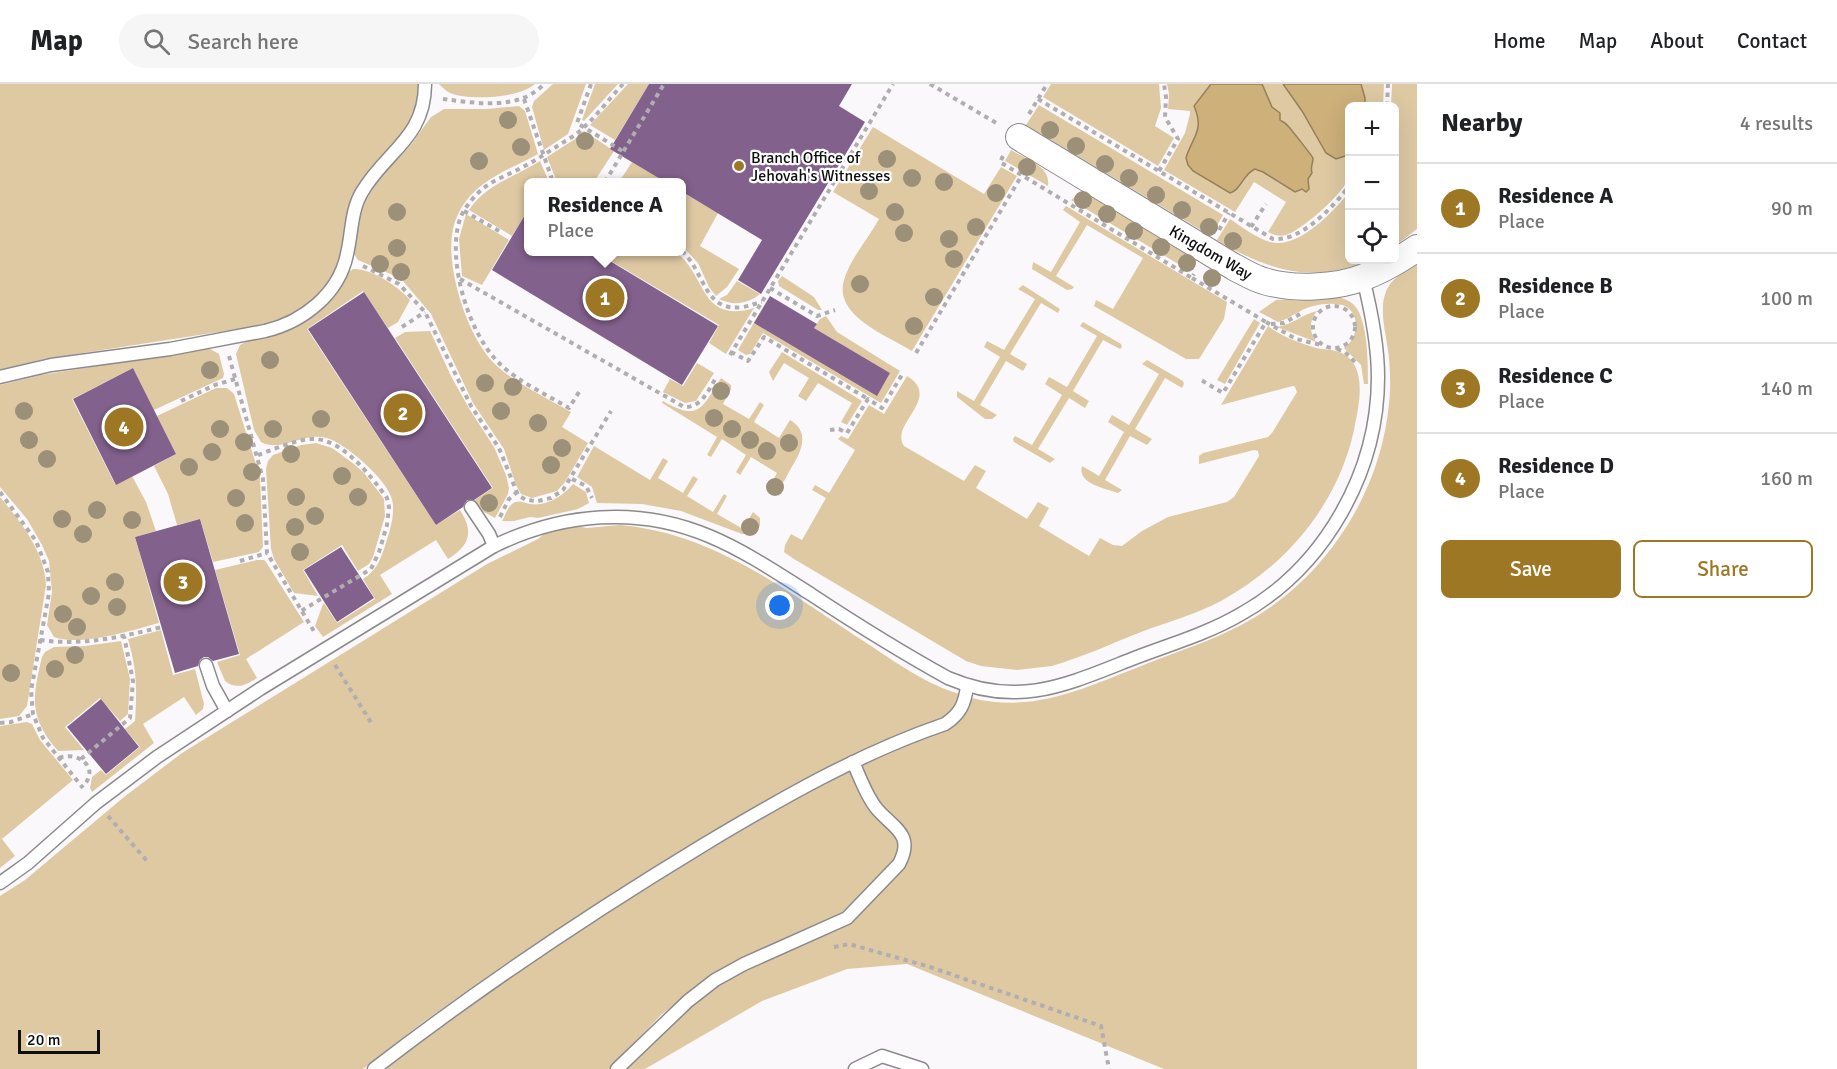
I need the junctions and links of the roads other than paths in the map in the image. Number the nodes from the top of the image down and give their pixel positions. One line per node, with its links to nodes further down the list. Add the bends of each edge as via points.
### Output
1 (425, 84): 5 (lane, via 425,98 413,130 366,186 356,205 346,258 332,289 306,313 279,327 170,349 51,365)
2 (1019, 137): 4 (street, Kingdom Way, via 1261,280 1299,287)
3 (1417, 248): 4 (street, Kingdom Way)
4 (1363, 278): 9 (lane, via 1378,376 1372,440 1344,508 1301,567 1276,591 1241,615 1066,684 1030,693)
5 (0, 378)
6 (471, 507): 7 (lane)
7 (494, 546): 9 (lane, via 526,531 594,516 663,521 711,537 753,559 929,668); 10 (lane)
8 (206, 665): 10 (lane)
9 (967, 686): 11 (lane, via 957,716)
10 (227, 711): 12 (lane, via 96,803)
11 (853, 762): 13 (lane, via 666,868 527,957); 14 (lane, via 878,809 901,833 905,853 899,864 847,918 715,980)
12 (0, 883)
13 (374, 1069)
14 (617, 1069)
15 (855, 1069): 16 (lane, via 882,1056)
16 (922, 1069)

